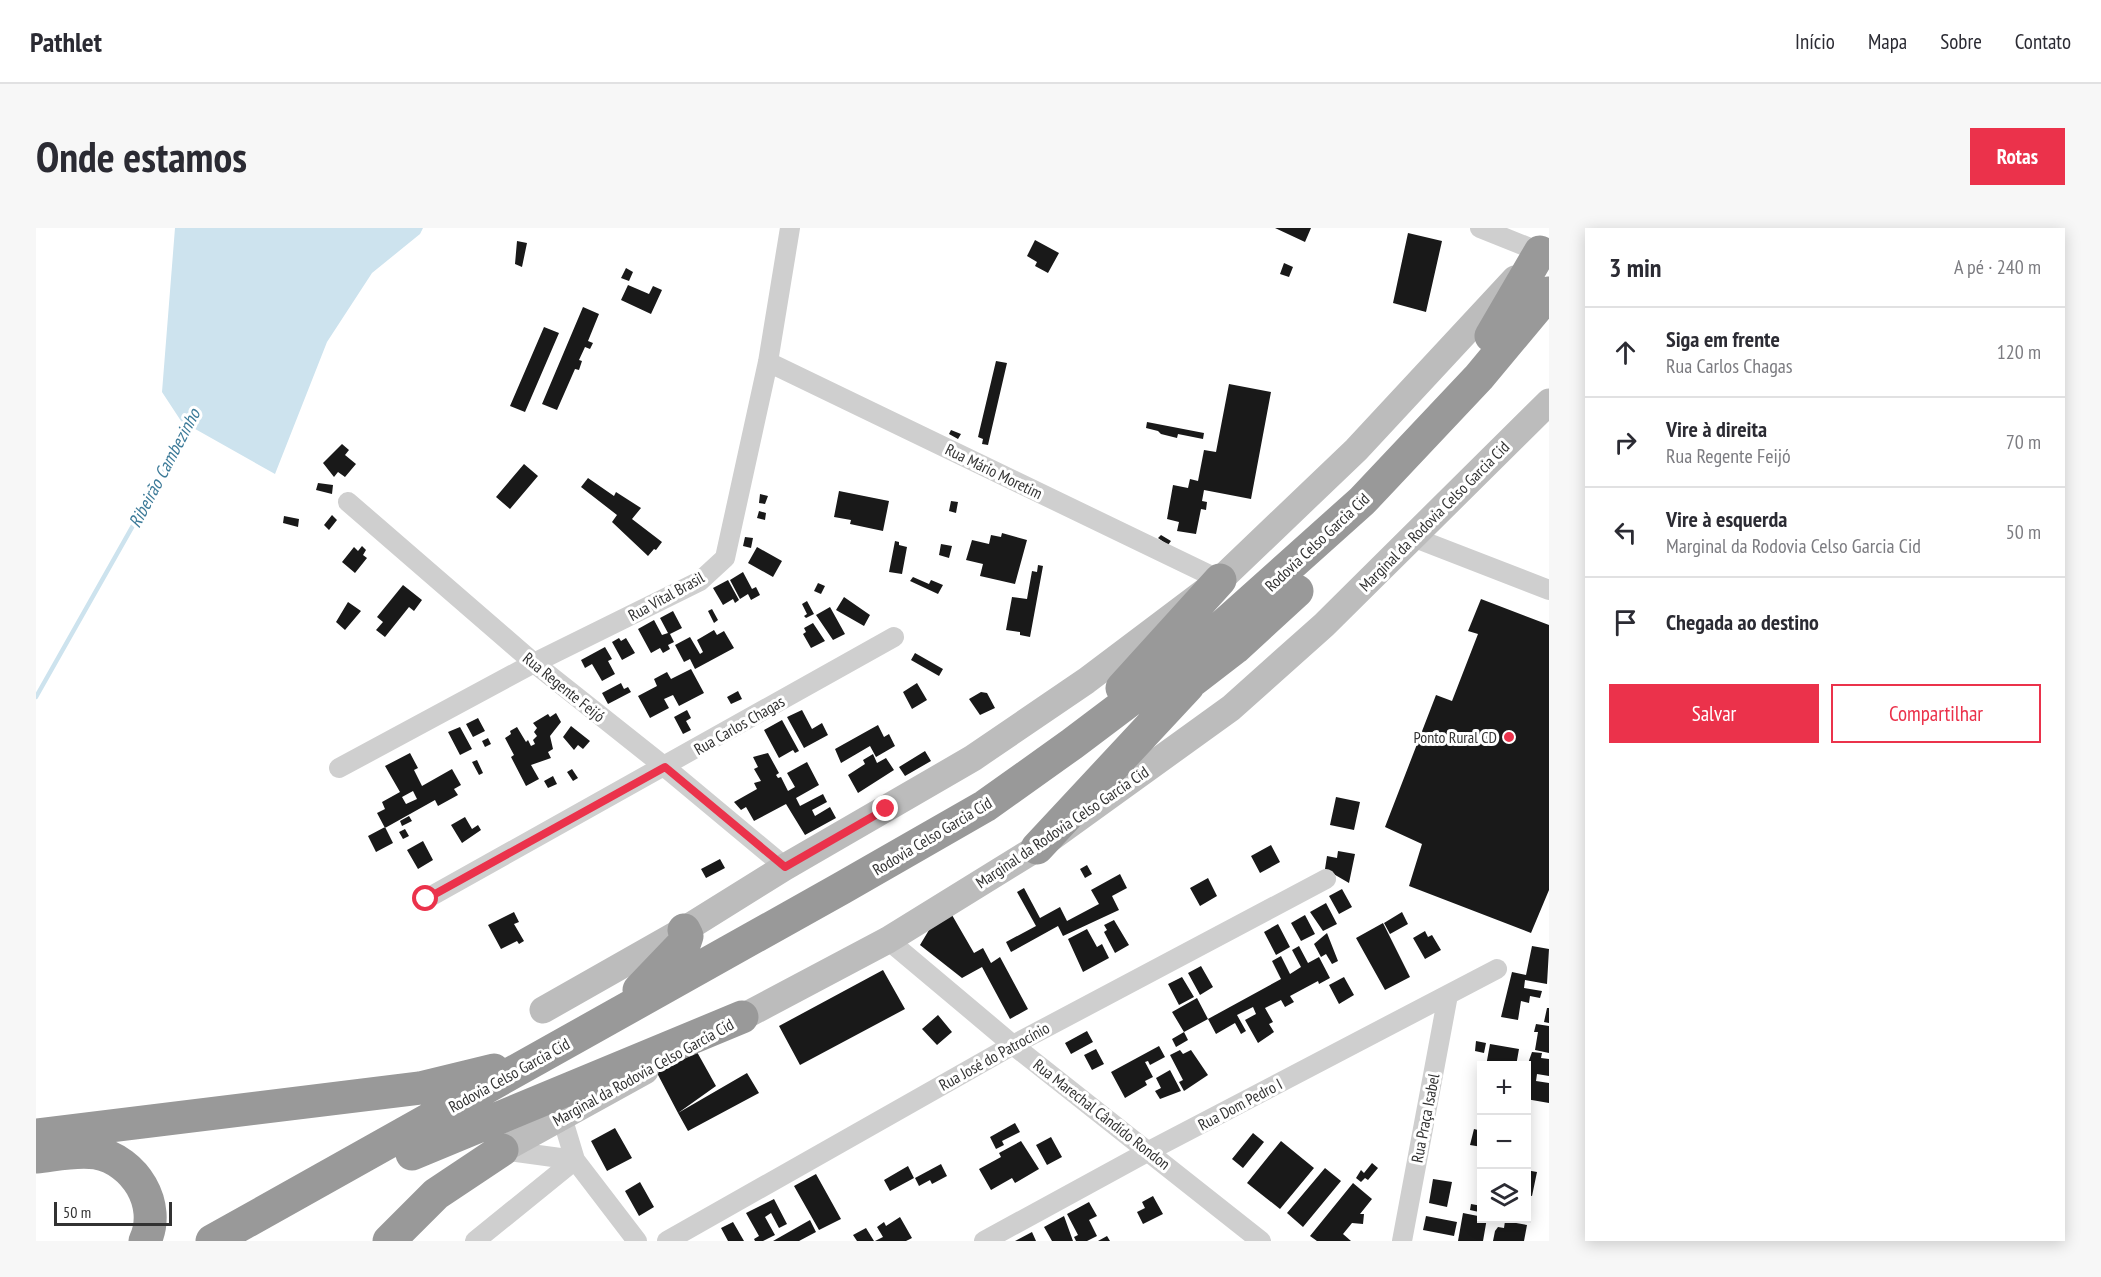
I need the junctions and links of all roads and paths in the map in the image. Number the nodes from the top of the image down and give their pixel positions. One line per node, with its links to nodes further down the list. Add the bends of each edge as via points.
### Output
1 (790, 228): 6 (street, Rua Vital Brasil)
2 (1480, 228): 3 (street)
3 (1545, 246): 8 (highway); 11 (street, via 1356,450)
4 (1549, 293): 8 (highway, Rodovia Celso Garcia Cid)
5 (1549, 327): 15 (highway, Rodovia Celso Garcia Cid, via 1400,492 1235,648)
6 (768, 362): 11 (street, Rua Mário Moretim); 14 (street, Rua Vital Brasil, via 725,558 700,581)
7 (1549, 402): 10 (street, Marginal da Rodovia Celso Garcia Cid)
8 (1432, 428): 16 (highway, Rodovia Celso Garcia Cid, via 1362,501 1271,585 1190,655)
9 (348, 502): 14 (street, Rua Regente Feijó)
10 (1415, 538): 12 (street); 19 (street, Marginal da Rodovia Celso Garcia Cid, via 1231,708)
11 (1220, 580): 16 (highway); 20 (street, via 1086,681 973,758)
12 (1549, 590)
13 (894, 637): 17 (street, Rua Carlos Chagas)
14 (534, 663): 17 (street, Rua Regente Feijó); 18 (street, Rua Vital Brasil)
15 (1188, 686): 19 (highway); 36 (highway, Rodovia Celso Garcia Cid, via 1006,814 924,866)
16 (1072, 744): 28 (highway, Rodovia Celso Garcia Cid, via 985,806)
17 (665, 767): 20 (street, Rua Regente Feijó); 22 (street, Rua Carlos Chagas)
18 (339, 768)
19 (1037, 848): 24 (street, Marginal da Rodovia Celso Garcia Cid)
20 (785, 867): 23 (street)
21 (1326, 879): 30 (street, Rua José do Patrocínio)
22 (426, 899)
23 (684, 930): 27 (street); 28 (highway, via 686,942)
24 (888, 940): 29 (street, Marginal da Rodovia Celso Garcia Cid); 30 (street, Rua Marechal Cândido Rondon)
25 (1497, 969): 26 (street, Rua Dom Pedro I)
26 (1448, 995): 35 (street, Rua Dom Pedro I); 48 (street, Rua Praça Isabel)
27 (543, 1010)
28 (615, 1015): 31 (highway, Rodovia Celso Garcia Cid)
29 (742, 1017): 32 (street, Marginal da Rodovia Celso Garcia Cid); 36 (highway)
30 (1013, 1044): 35 (street, Rua Marechal Cândido Rondon); 45 (street, Rua José do Patrocínio)
31 (536, 1060): 33 (highway, via 420,1089); 40 (highway, Rodovia Celso Garcia Cid)
32 (562, 1116): 34 (street, Marginal da Rodovia Celso Garcia Cid); 38 (street)
33 (36, 1135)
34 (502, 1150): 38 (street); 42 (highway, via 436,1194)
35 (1149, 1151): 46 (street, Rua Dom Pedro I); 47 (street, Rua Marechal Cândido Rondon)
36 (412, 1154): 41 (highway, Rodovia Celso Garcia Cid)
37 (36, 1157): 39 (highway, via 97,1154 128,1169 140,1182 148,1200 152,1219)
38 (575, 1160): 43 (street); 44 (street)
39 (145, 1241)
40 (212, 1241)
41 (253, 1241)
42 (390, 1241)
43 (475, 1241)
44 (637, 1241)
45 (667, 1241)
46 (984, 1241)
47 (1261, 1241)
48 (1402, 1241)

